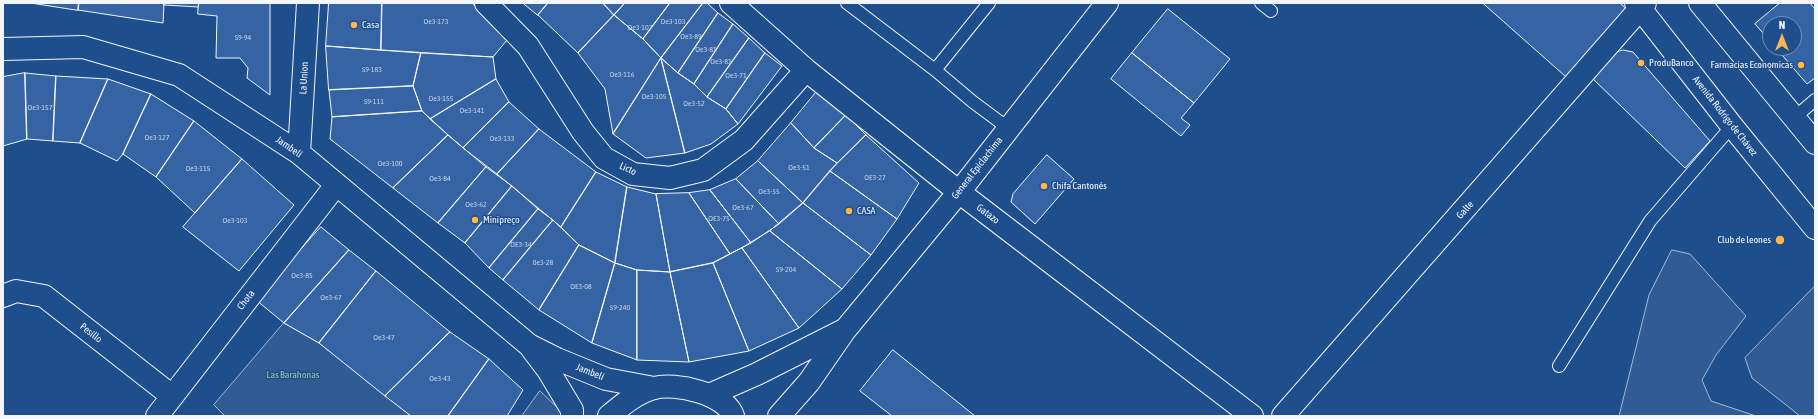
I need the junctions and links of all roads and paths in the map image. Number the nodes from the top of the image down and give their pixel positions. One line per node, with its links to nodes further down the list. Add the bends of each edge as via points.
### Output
1 (308, 3): 19 (street, La Union)
2 (486, 3): 12 (street, Licto, via 528,46 583,132 604,158 633,174 670,178 704,170 744,140)
3 (731, 3): 12 (street, Gatazo)
4 (847, 3): 13 (lane)
5 (989, 3): 13 (lane)
6 (1107, 3): 17 (street, General Epiclachima)
7 (1261, 3): 10 (lane)
8 (1700, 3): 15 (street)
9 (1641, 5): 16 (street, Avenida Rodrigo de Chávez); 36 (street, Galte)
10 (1270, 11)
11 (3, 49): 19 (street, Jambelí, via 83,47 179,75)
12 (806, 70): 21 (street, Gatazo)
13 (935, 70): 17 (lane)
14 (1815, 100): 15 (lane)
15 (1794, 118): 18 (street)
16 (1732, 126): 22 (street, Avenida Rodrigo de Chávez); 26 (lane, via 1650,221)
17 (1008, 128): 21 (street, General Epiclachima)
18 (1815, 144)
19 (299, 153): 20 (street, Jambelí)
20 (336, 185): 25 (street, Jambelí); 29 (street, Chota)
21 (959, 192): 24 (street, General Epiclachima); 35 (street, Gatazo)
22 (1815, 228)
23 (3, 296): 29 (street, Pesillo, via 16,291 44,296)
24 (845, 330): 28 (street, General Epiclachima, via 757,374); 34 (street, General Epiclachima, via 809,382)
25 (529, 345): 27 (street, Jambelí, via 606,379); 31 (street, Jambelí, via 548,370 572,410)
26 (1559, 366)
27 (654, 388): 28 (street, via 682,388); 32 (street, via 626,401)
28 (709, 394): 33 (street, via 731,409)
29 (172, 396): 30 (street, Chota)
30 (157, 416)
31 (572, 416)
32 (609, 416)
33 (733, 416)
34 (779, 416)
35 (1252, 416)
36 (1283, 416)

